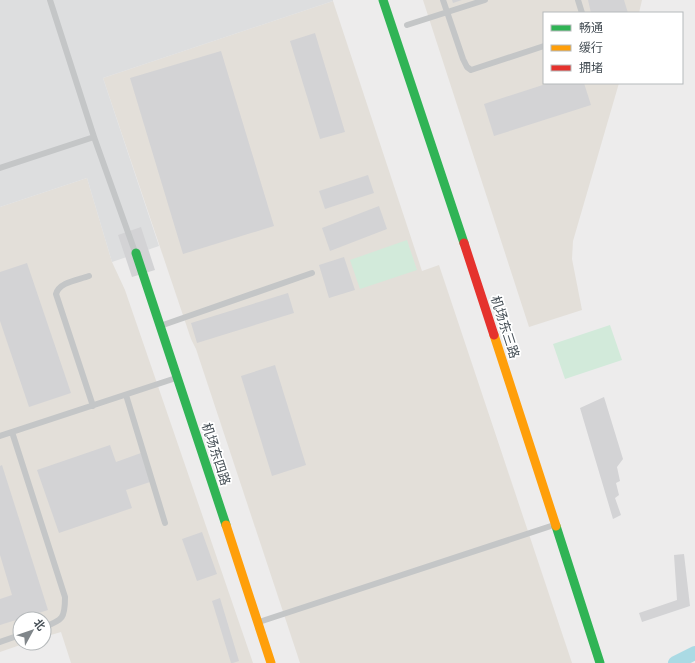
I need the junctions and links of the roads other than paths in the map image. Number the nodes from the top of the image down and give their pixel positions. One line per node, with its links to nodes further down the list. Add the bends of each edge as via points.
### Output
1 (50, 0): 10 (lane)
2 (383, 0): 22 (street, 机场东三路)
3 (443, 0): 7 (lane)
4 (485, 0): 7 (lane)
5 (578, 0): 6 (lane)
6 (582, 12)
7 (448, 13): 8 (lane); 9 (lane, via 463,59 471,70)
8 (407, 25)
9 (543, 46)
10 (94, 137): 11 (lane); 12 (lane)
11 (0, 168)
12 (136, 254): 15 (street, 机场东四路)
13 (312, 273): 15 (lane)
14 (89, 276): 18 (lane, via 59,287 56,294)
15 (161, 326): 16 (street, 机场东四路)
16 (178, 378): 17 (lane); 23 (street, 机场东四路)
17 (126, 395): 18 (lane); 21 (lane)
18 (93, 406): 19 (lane)
19 (12, 432): 20 (lane); 24 (lane, via 64,598 63,617)
20 (0, 436)
21 (165, 523)
22 (556, 525): 23 (lane); 28 (street, 机场东三路)
23 (258, 623): 27 (street, 机场东四路)
24 (52, 624)
25 (12, 638): 26 (lane)
26 (0, 642)
27 (271, 663)
28 (600, 663)

